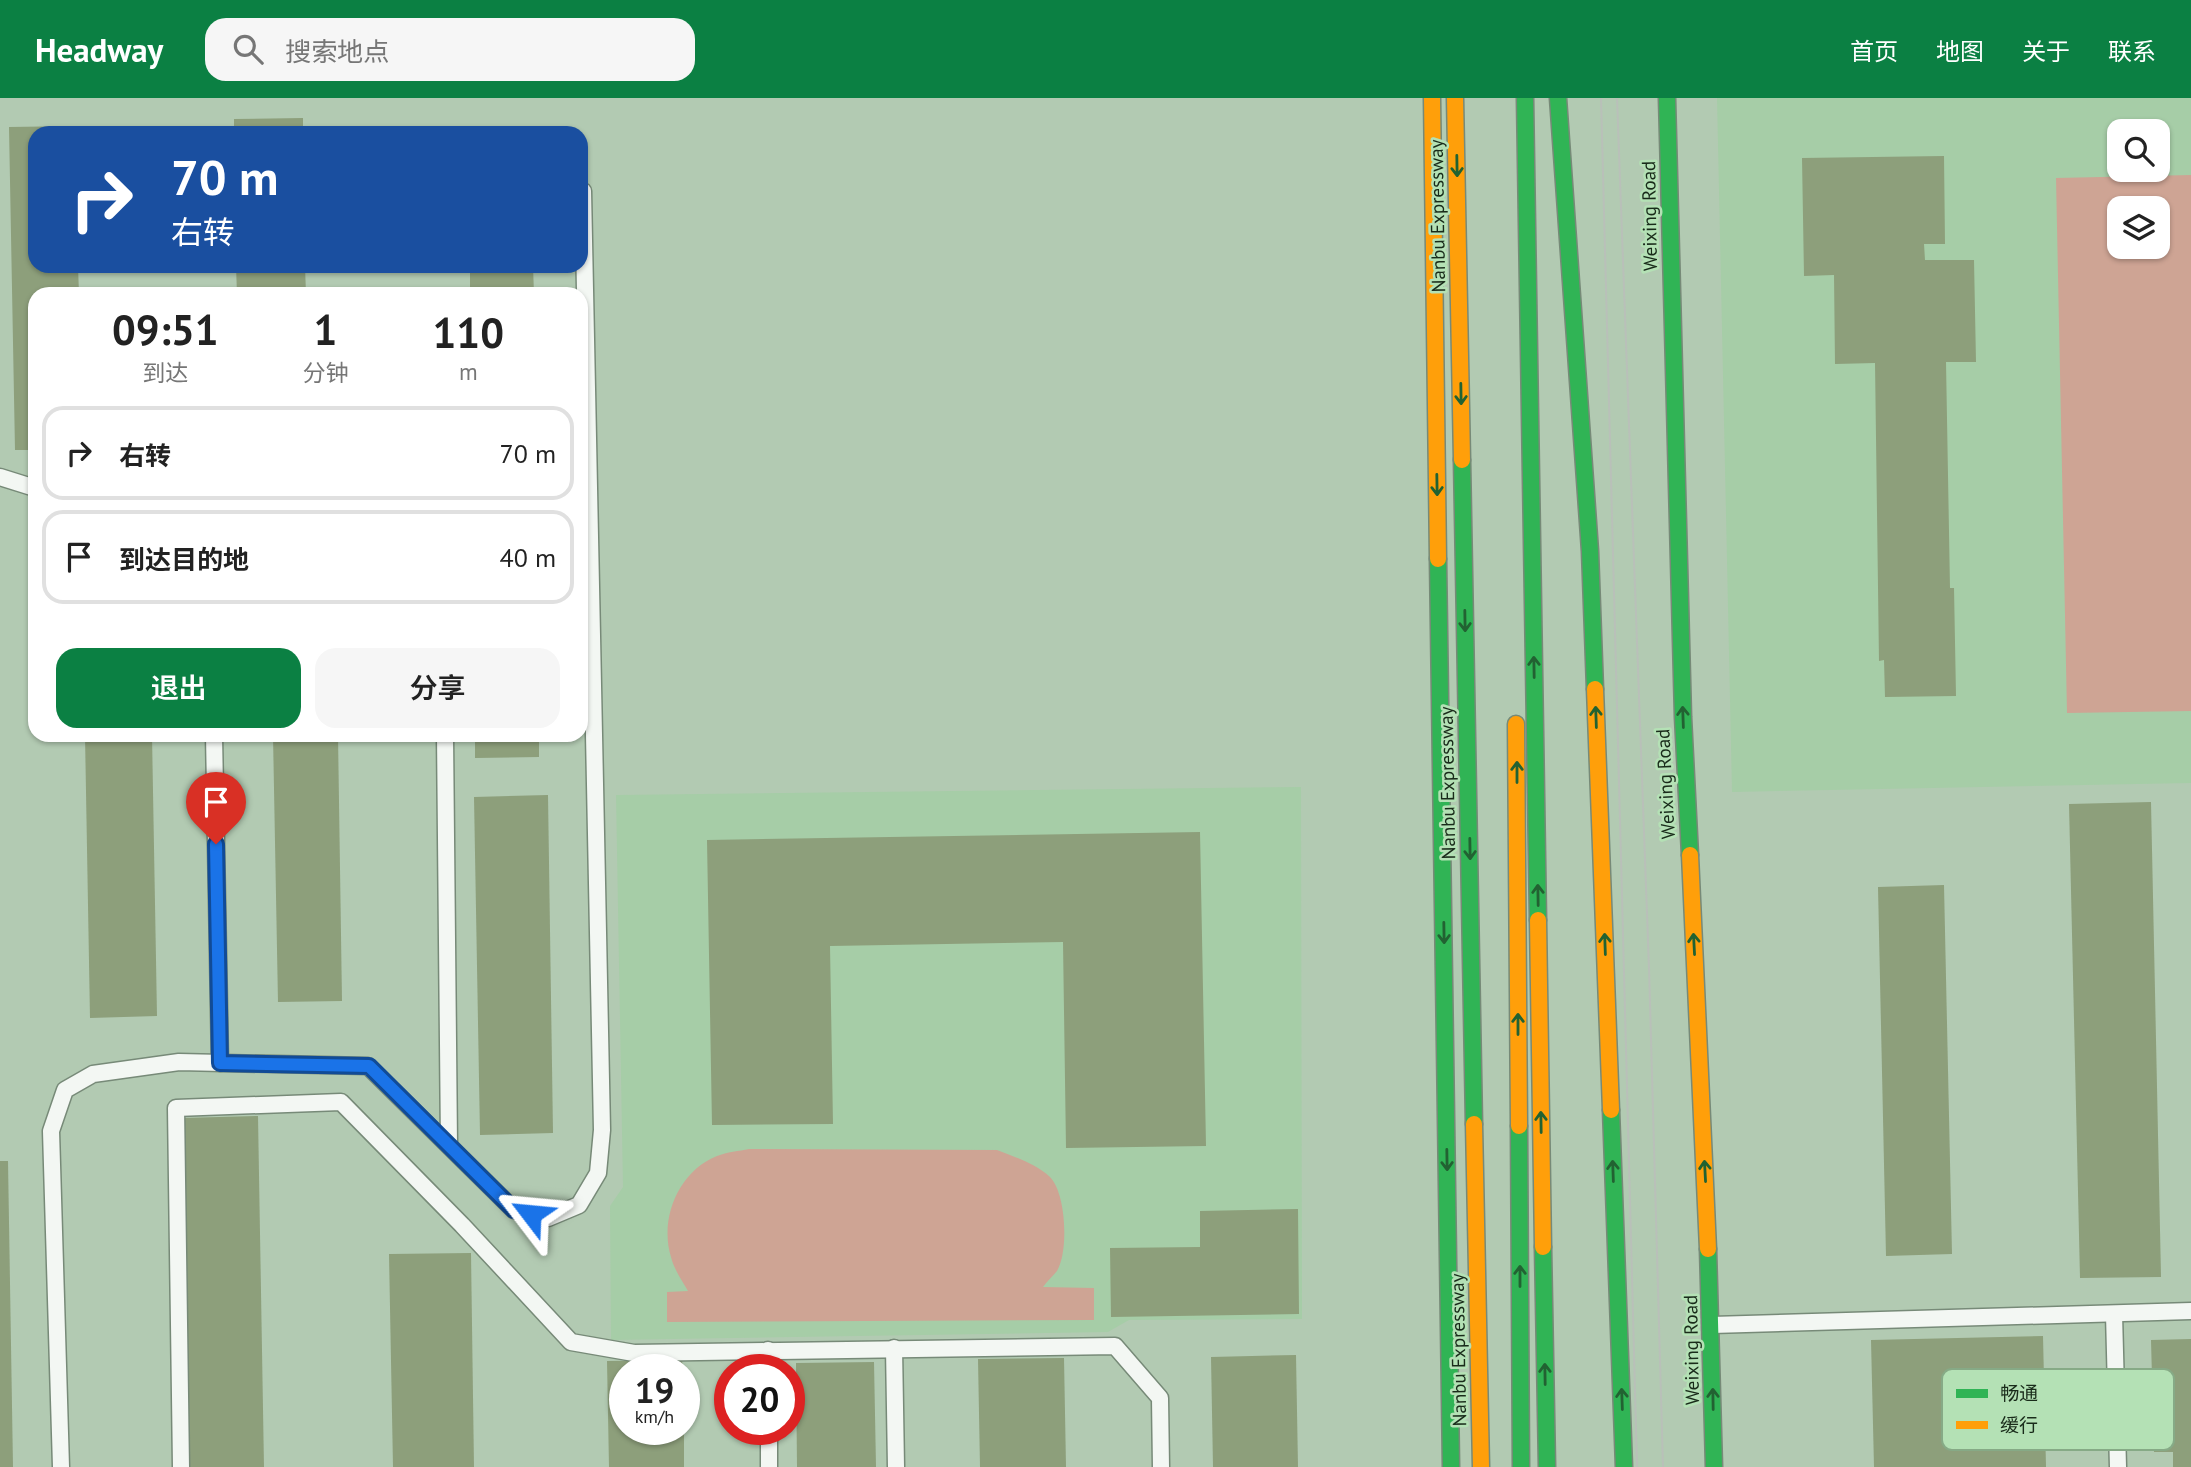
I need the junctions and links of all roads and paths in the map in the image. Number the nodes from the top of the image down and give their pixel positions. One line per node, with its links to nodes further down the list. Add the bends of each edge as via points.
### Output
1 (1432, 98): 29 (main road, one-way to 29)
2 (1455, 98): 30 (main road, Nanbu Expressway, one-way to 30)
3 (1512, 98): 10 (main road)
4 (1525, 98): 32 (main road, one-way to 4)
5 (1558, 98): 33 (main road, one-way to 5, via 1590,551)
6 (1667, 98): 18 (main road, Weixing Road, one-way to 6, via 1683,717)
7 (588, 434): 15 (lane, via 602,1116 598,1173 579,1205 548,1218 514,1210)
8 (0, 477): 9 (lane)
9 (28, 486)
10 (1515, 489)
11 (1516, 713): 31 (main road, one-way to 11)
12 (214, 742): 14 (lane)
13 (445, 742): 15 (lane)
14 (220, 1063): 15 (lane, via 369,1066); 24 (lane, via 179,1062 93,1074 65,1090 51,1131)
15 (449, 1145)
16 (2191, 1311): 17 (lane)
17 (2114, 1314): 18 (lane); 22 (lane)
18 (1712, 1325): 34 (main road, Weixing Road, one-way to 18)
19 (894, 1348): 20 (lane); 27 (lane); 28 (lane, via 1115,1346 1160,1398)
20 (768, 1350): 21 (lane); 25 (lane, via 634,1353 571,1342 341,1102 176,1108)
21 (768, 1354)
22 (2115, 1369)
23 (769, 1445): 26 (lane)
24 (61, 1467)
25 (181, 1467)
26 (769, 1467)
27 (896, 1467)
28 (1161, 1467)
29 (1451, 1467)
30 (1481, 1467)
31 (1521, 1467)
32 (1547, 1467)
33 (1624, 1467)
34 (1714, 1467)

